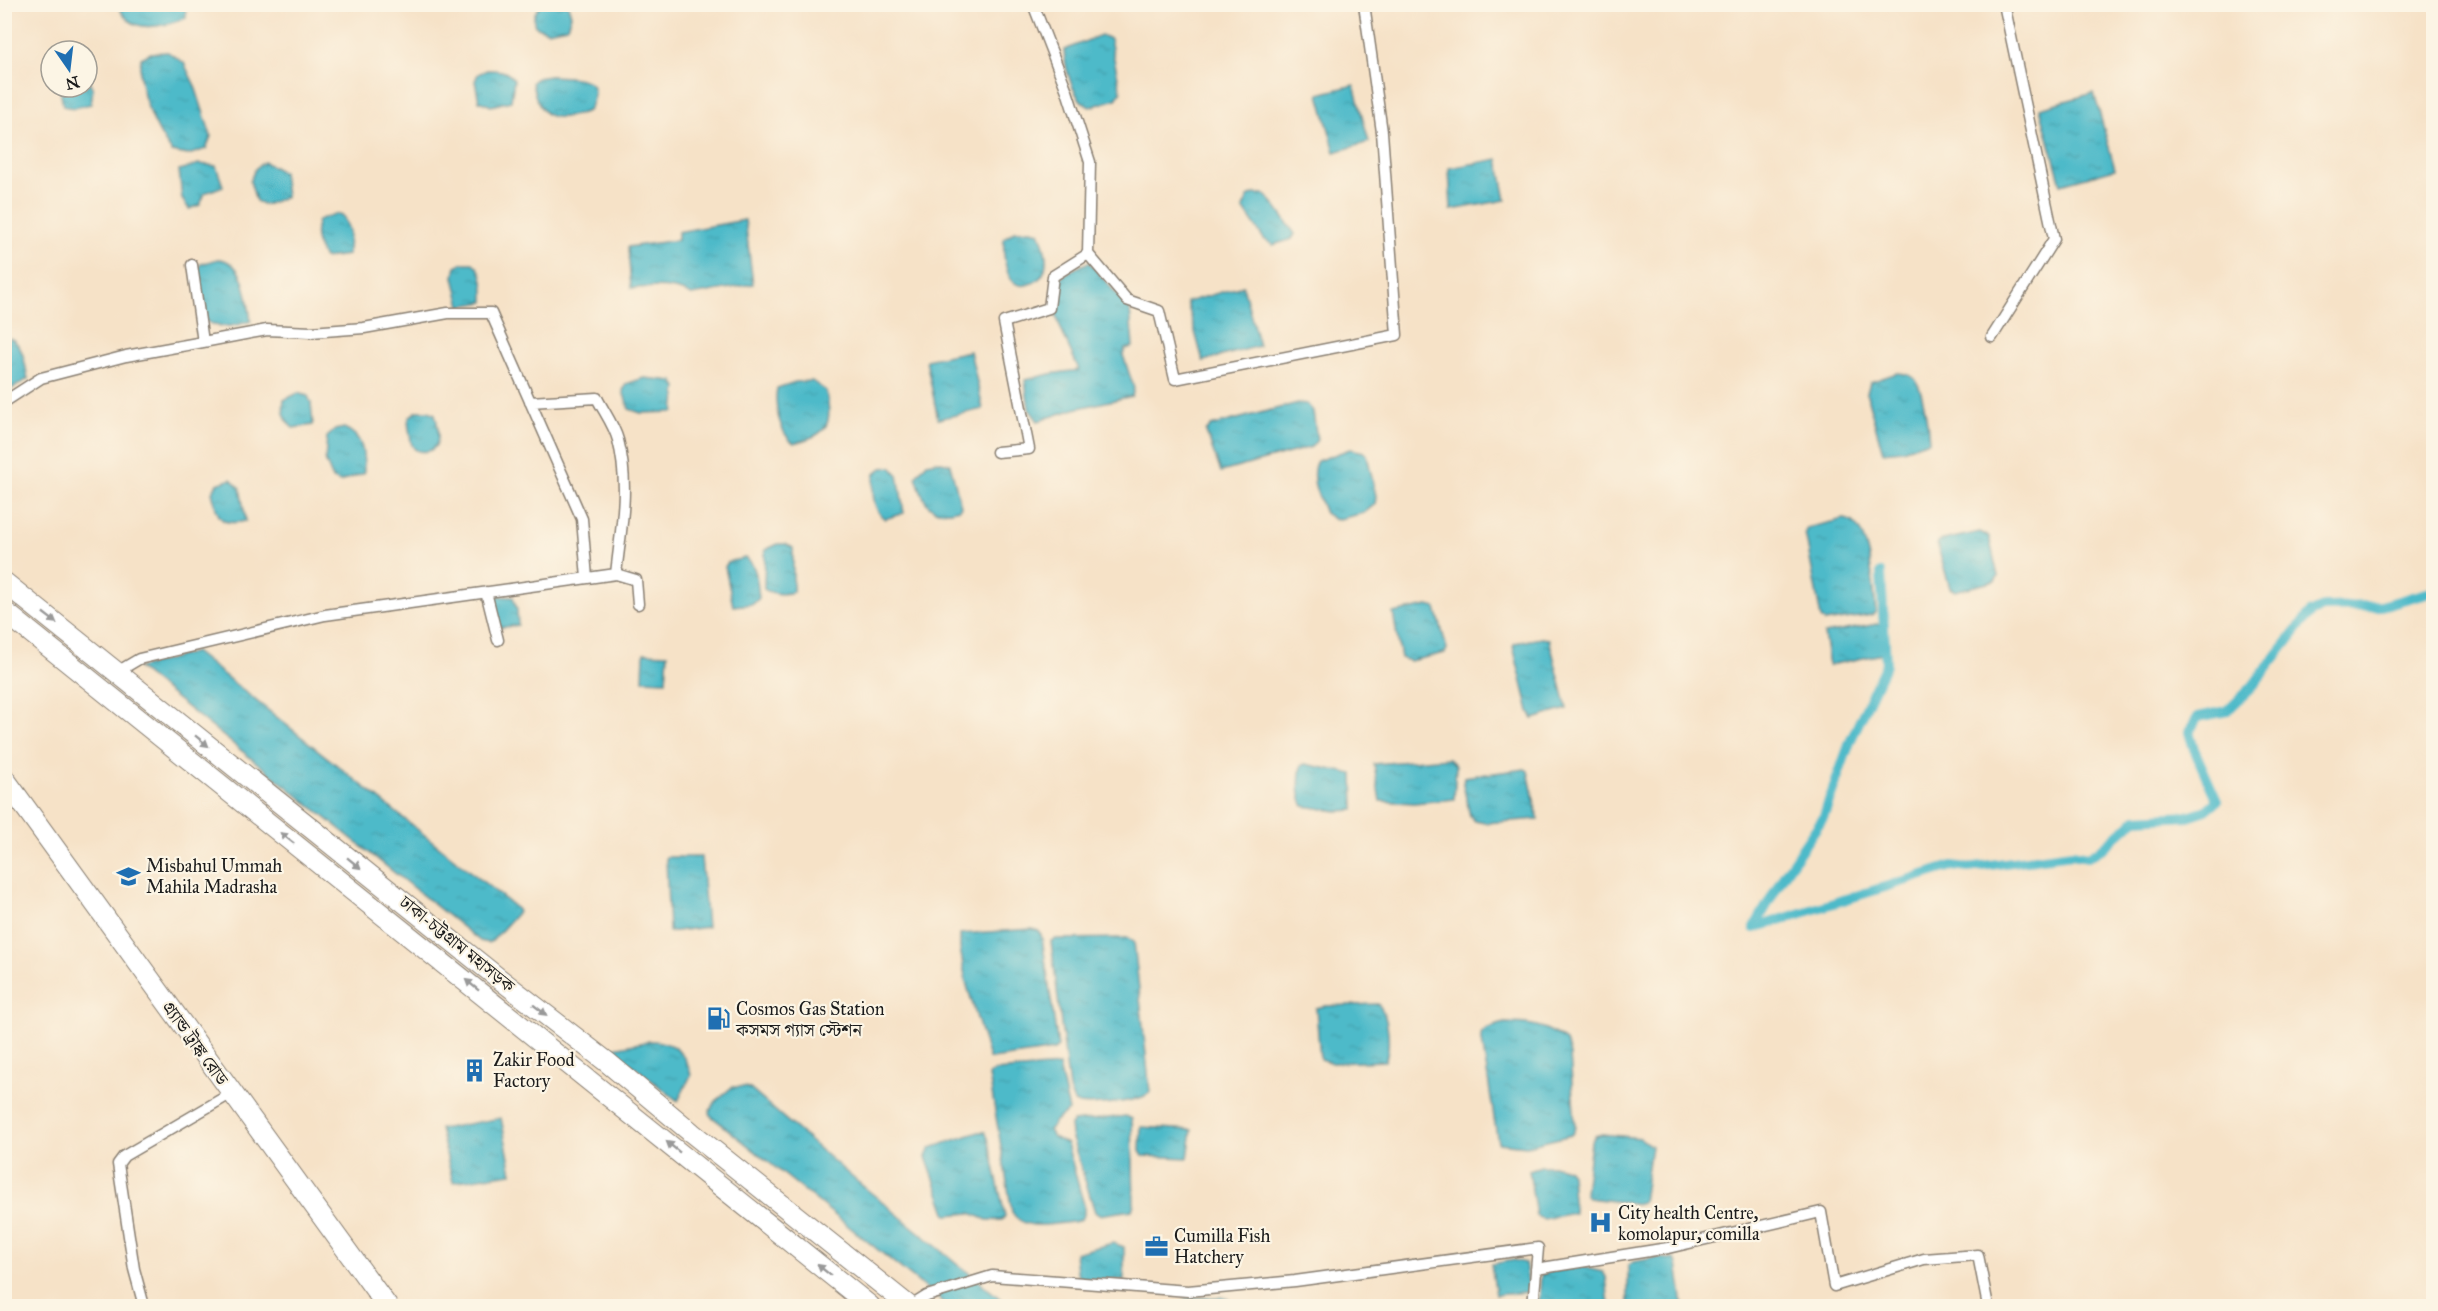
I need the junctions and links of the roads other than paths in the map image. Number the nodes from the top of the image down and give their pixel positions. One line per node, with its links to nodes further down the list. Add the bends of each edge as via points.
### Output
1 (1034, 4): 4 (street, via 1090,162)
2 (1364, 4): 4 (street, via 1382,132 1397,335 1175,379 1159,311 1127,300)
3 (2004, 4): 6 (street, via 2054,239)
4 (1088, 254): 10 (street, via 1053,276 1049,308 1004,322 1029,449)
5 (192, 266): 7 (street)
6 (1992, 337)
7 (203, 342): 8 (street, via 126,356 41,378); 9 (street, via 267,330 364,328 448,314 491,313)
8 (4, 402)
9 (530, 402): 11 (street, via 597,398 612,426 624,472 624,521); 12 (street, via 582,519)
10 (997, 452)
11 (616, 574): 12 (street); 15 (street, via 636,580)
12 (587, 578): 14 (street)
13 (4, 582): 18 (highway, ঢাকা-চট্টগ্রাম মহাসড়ক, one-way to 18)
14 (486, 592): 17 (street); 18 (street, via 325,615 139,659)
15 (638, 604)
16 (4, 611): 24 (highway, ঢাকা-চট্টগ্রাম মহাসড়ক, one-way to 16)
17 (498, 640)
18 (117, 672): 25 (highway, ঢাকা-চট্টগ্রাম মহাসড়ক, one-way to 25)
19 (4, 778): 20 (highway, গ্র্যান্ড ট্রাঙ্ক রোড)
20 (232, 1093): 22 (street, via 124,1156 118,1164 134,1269); 23 (highway, গ্র্যান্ড ট্রাঙ্ক রোড)
21 (1536, 1269): 25 (street, via 1538,1248 1295,1281 1188,1291 992,1276 927,1296); 26 (street); 27 (street, via 1668,1248 1821,1212 1834,1286 1923,1259 1978,1255)
22 (144, 1306)
23 (387, 1306)
24 (870, 1306)
25 (910, 1306)
26 (1533, 1306)
27 (1988, 1306)

